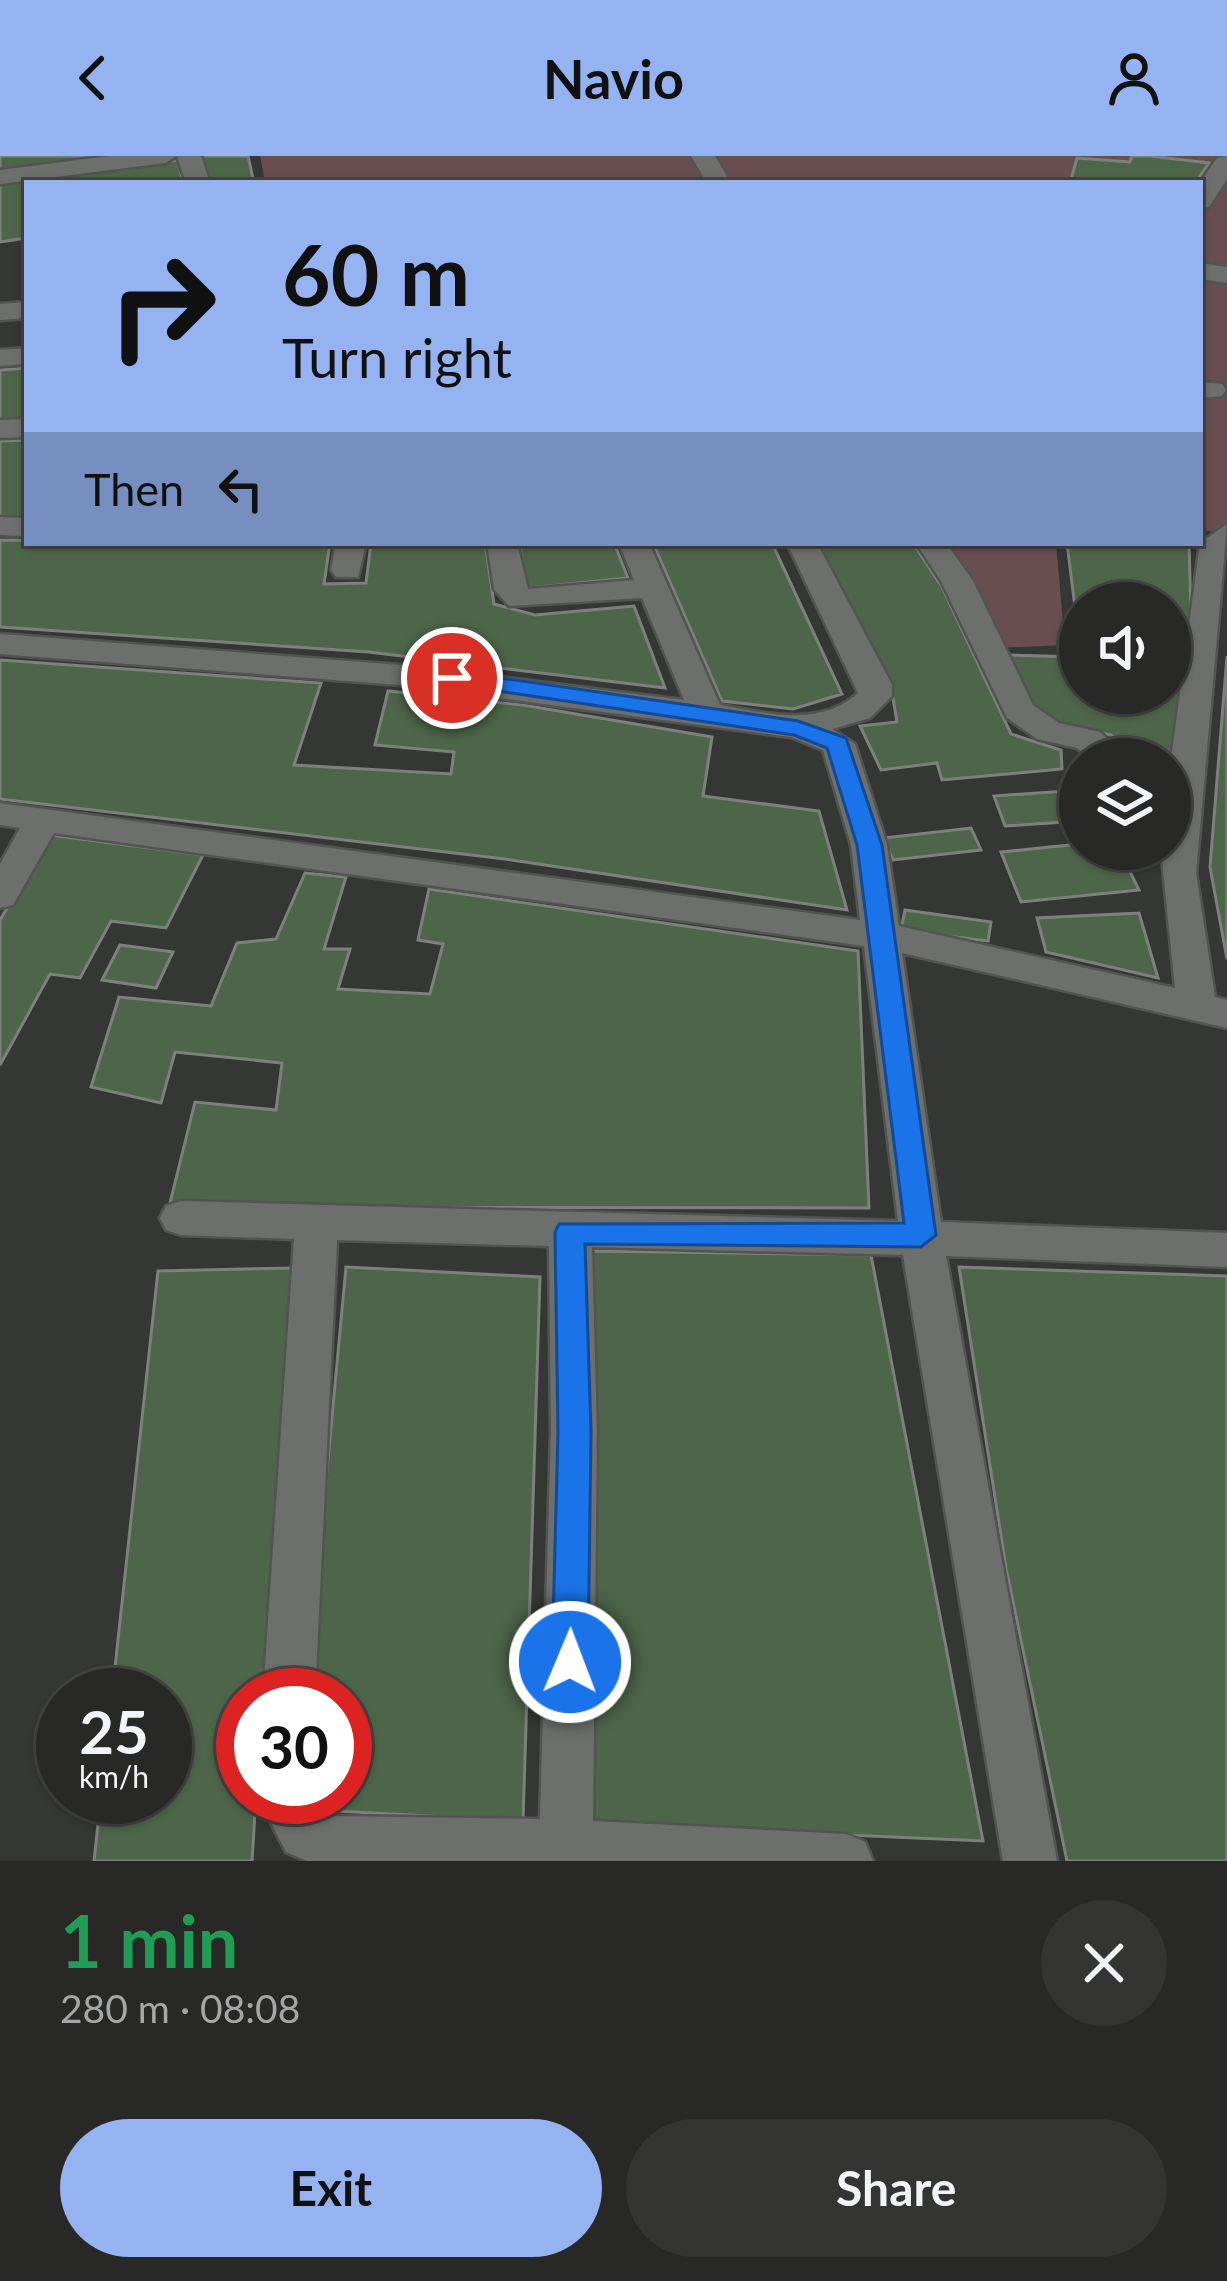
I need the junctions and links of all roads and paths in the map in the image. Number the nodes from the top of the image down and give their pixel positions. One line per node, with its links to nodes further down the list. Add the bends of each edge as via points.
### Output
1 (165, 156): 3 (street)
2 (1225, 163): 4 (street)
3 (0, 177)
4 (1203, 197)
5 (1227, 533): 15 (street, via 1215,542)
6 (503, 546): 10 (street, via 510,590 520,599)
7 (635, 546): 10 (street)
8 (804, 546): 13 (street, via 875,696 858,711)
9 (933, 546): 14 (street, via 1019,711 1049,732)
10 (653, 588): 12 (street)
11 (0, 644): 12 (street, via 368,668)
12 (706, 713): 13 (street)
13 (798, 728): 20 (street, via 826,736 844,757)
14 (1082, 738)
15 (1187, 738)
16 (0, 814): 17 (street)
17 (43, 820): 19 (street); 20 (street)
18 (1178, 870): 21 (street)
19 (0, 896)
20 (884, 936): 21 (street); 25 (street)
21 (1212, 1010)
22 (181, 1218): 23 (street)
23 (316, 1223): 24 (street); 27 (street)
24 (570, 1232): 25 (street); 29 (street)
25 (921, 1235): 26 (street); 31 (street)
26 (1227, 1250)
27 (291, 1668)
28 (300, 1824): 29 (street, via 328,1844)
29 (566, 1846): 30 (street)
30 (846, 1861)
31 (1030, 1861)

